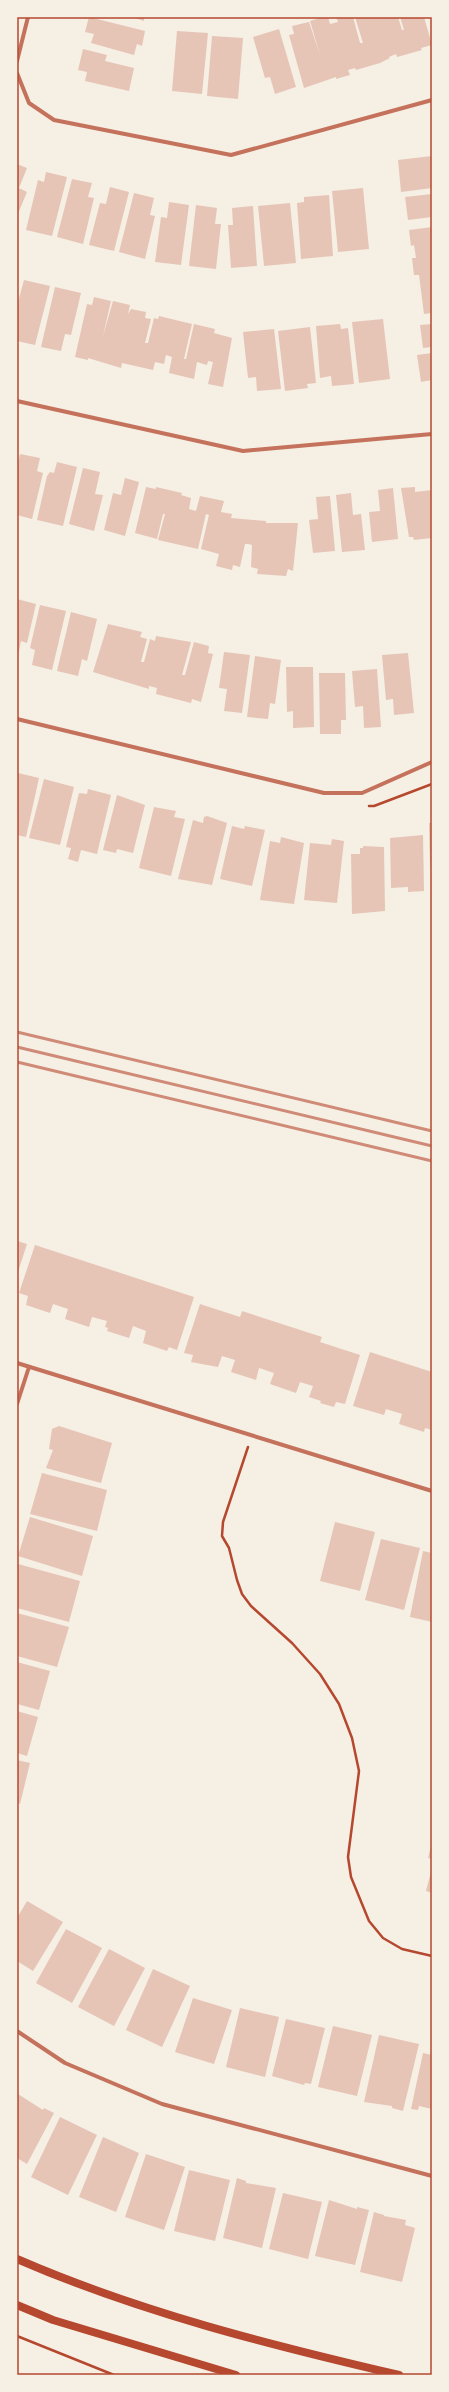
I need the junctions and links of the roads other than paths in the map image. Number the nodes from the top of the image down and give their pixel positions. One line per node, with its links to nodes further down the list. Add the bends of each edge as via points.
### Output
1 (28, 17): 2 (street)
2 (17, 61)
3 (17, 73): 4 (street, via 29,103 54,120 231,156)
4 (432, 100)
5 (17, 401): 6 (street, via 243,451)
6 (432, 434)
7 (17, 719): 8 (street, via 324,793 362,793)
8 (432, 762)
9 (17, 1363): 10 (street)
10 (29, 1367): 11 (street); 12 (street)
11 (17, 1404)
12 (432, 1491)
13 (17, 2031): 14 (street, via 64,2063 162,2104)
14 (432, 2176)
15 (17, 2259): 18 (main road, via 70,2282 164,2313)
16 (17, 2305): 17 (main road, via 53,2320)
17 (236, 2375)
18 (399, 2375)

